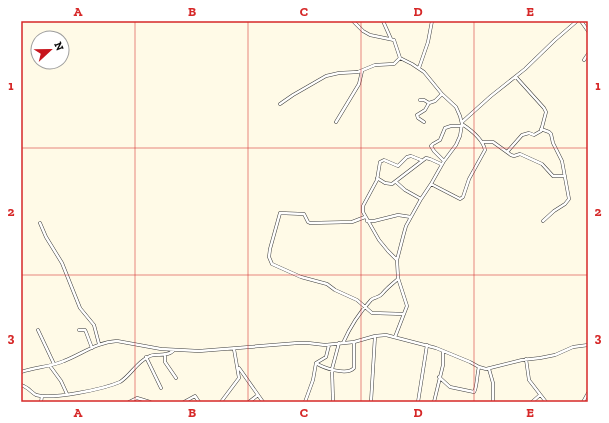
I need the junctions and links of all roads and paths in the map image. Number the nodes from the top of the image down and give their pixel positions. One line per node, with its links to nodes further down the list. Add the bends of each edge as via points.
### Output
1 (353, 21): 7 (street, via 370,36)
2 (383, 21): 7 (street)
3 (432, 21): 11 (street)
4 (577, 21): 13 (street)
5 (582, 21): 6 (street)
6 (588, 31)
7 (391, 39): 9 (street, via 395,42)
8 (588, 54): 10 (street)
9 (400, 58): 11 (street); 12 (street, via 396,63 375,65)
10 (584, 60)
11 (419, 68): 14 (street)
12 (363, 70): 17 (street, via 320,79); 18 (street, via 357,88)
13 (516, 77): 20 (street, via 491,96); 21 (street, via 546,110)
14 (442, 94): 16 (street); 20 (street, via 456,107)
15 (420, 100): 16 (street)
16 (429, 103): 19 (street, via 425,110 417,115)
17 (280, 104)
18 (336, 122)
19 (424, 122)
20 (462, 124): 22 (street); 25 (street, via 456,145); 25 (street, via 445,128 440,140 431,146)
21 (541, 129): 23 (street, via 534,135 522,135); 27 (street, via 551,134 562,160)
22 (482, 142): 23 (street, via 493,142); 30 (street, via 485,150 469,179 462,199)
23 (507, 152): 27 (street, via 514,156 520,154 542,164 553,176)
24 (421, 160): 26 (street, via 428,158); 28 (street, via 407,157 398,166 382,161 379,164); 29 (street)
25 (444, 161): 26 (street)
26 (441, 164): 30 (street)
27 (565, 176): 35 (street, via 568,202)
28 (377, 178): 29 (street, via 389,184); 32 (street, via 363,206)
29 (396, 182): 31 (street)
30 (431, 184): 31 (street)
31 (420, 199): 33 (street)
32 (365, 217): 34 (street); 39 (street, via 352,222 310,224 304,214 280,213 269,257 274,265 306,279 327,284)
33 (411, 217): 34 (street, via 398,215 374,221); 37 (street)
34 (367, 220): 37 (street, via 383,245)
35 (543, 221)
36 (40, 223): 48 (street, via 62,263 80,308 94,325)
37 (397, 260): 38 (street)
38 (398, 278): 39 (street, via 380,296); 40 (street, via 407,303)
39 (365, 306): 40 (street, via 374,314); 47 (street)
40 (404, 314): 44 (street)
41 (38, 330): 60 (street)
42 (79, 330): 52 (street, via 85,330)
43 (375, 336): 44 (street); 45 (street); 86 (street)
44 (395, 337): 50 (street)
45 (354, 342): 47 (street); 64 (street, via 353,370 347,372)
46 (339, 343): 47 (street); 49 (street); 64 (street)
47 (343, 343)
48 (100, 344): 52 (street); 54 (street, via 117,341)
49 (329, 345): 53 (street, via 298,343); 59 (street, via 326,357)
50 (427, 345): 55 (street); 87 (street)
51 (588, 345): 58 (street, via 540,358)
52 (92, 348): 60 (street)
53 (234, 349): 54 (street); 62 (street)
54 (175, 350): 56 (street)
55 (443, 352): 63 (street); 67 (street, via 444,360)
56 (165, 355): 57 (street, via 155,354); 68 (street, via 166,362)
57 (146, 357): 70 (street); 72 (street, via 120,382 86,392)
58 (526, 359): 65 (street); 74 (street, via 529,378)
59 (316, 363): 64 (street); 84 (street, via 314,380)
60 (54, 364): 61 (street)
61 (50, 366): 66 (street); 72 (street)
62 (238, 366): 73 (street); 81 (street, via 239,378)
63 (479, 367): 65 (street); 67 (street, via 476,377 477,389 474,392 451,387)
64 (332, 369): 85 (street)
65 (489, 369): 89 (street, via 493,383)
66 (21, 372)
67 (439, 377): 88 (street)
68 (176, 378)
69 (21, 384): 75 (street)
70 (161, 388)
71 (588, 393): 92 (street)
72 (67, 394): 75 (street)
73 (258, 395): 82 (street); 83 (street)
74 (540, 395): 90 (street); 91 (street)
75 (42, 396): 76 (street)
76 (41, 402)
77 (129, 402): 78 (street, via 137,398)
78 (150, 402)
79 (184, 402): 80 (street, via 194,396)
80 (199, 402)
81 (221, 402)
82 (250, 402)
83 (264, 402)
84 (305, 402)
85 (333, 402)
86 (371, 402)
87 (418, 402)
88 (434, 402)
89 (493, 402)
90 (532, 402)
91 (546, 402)
92 (583, 402)

